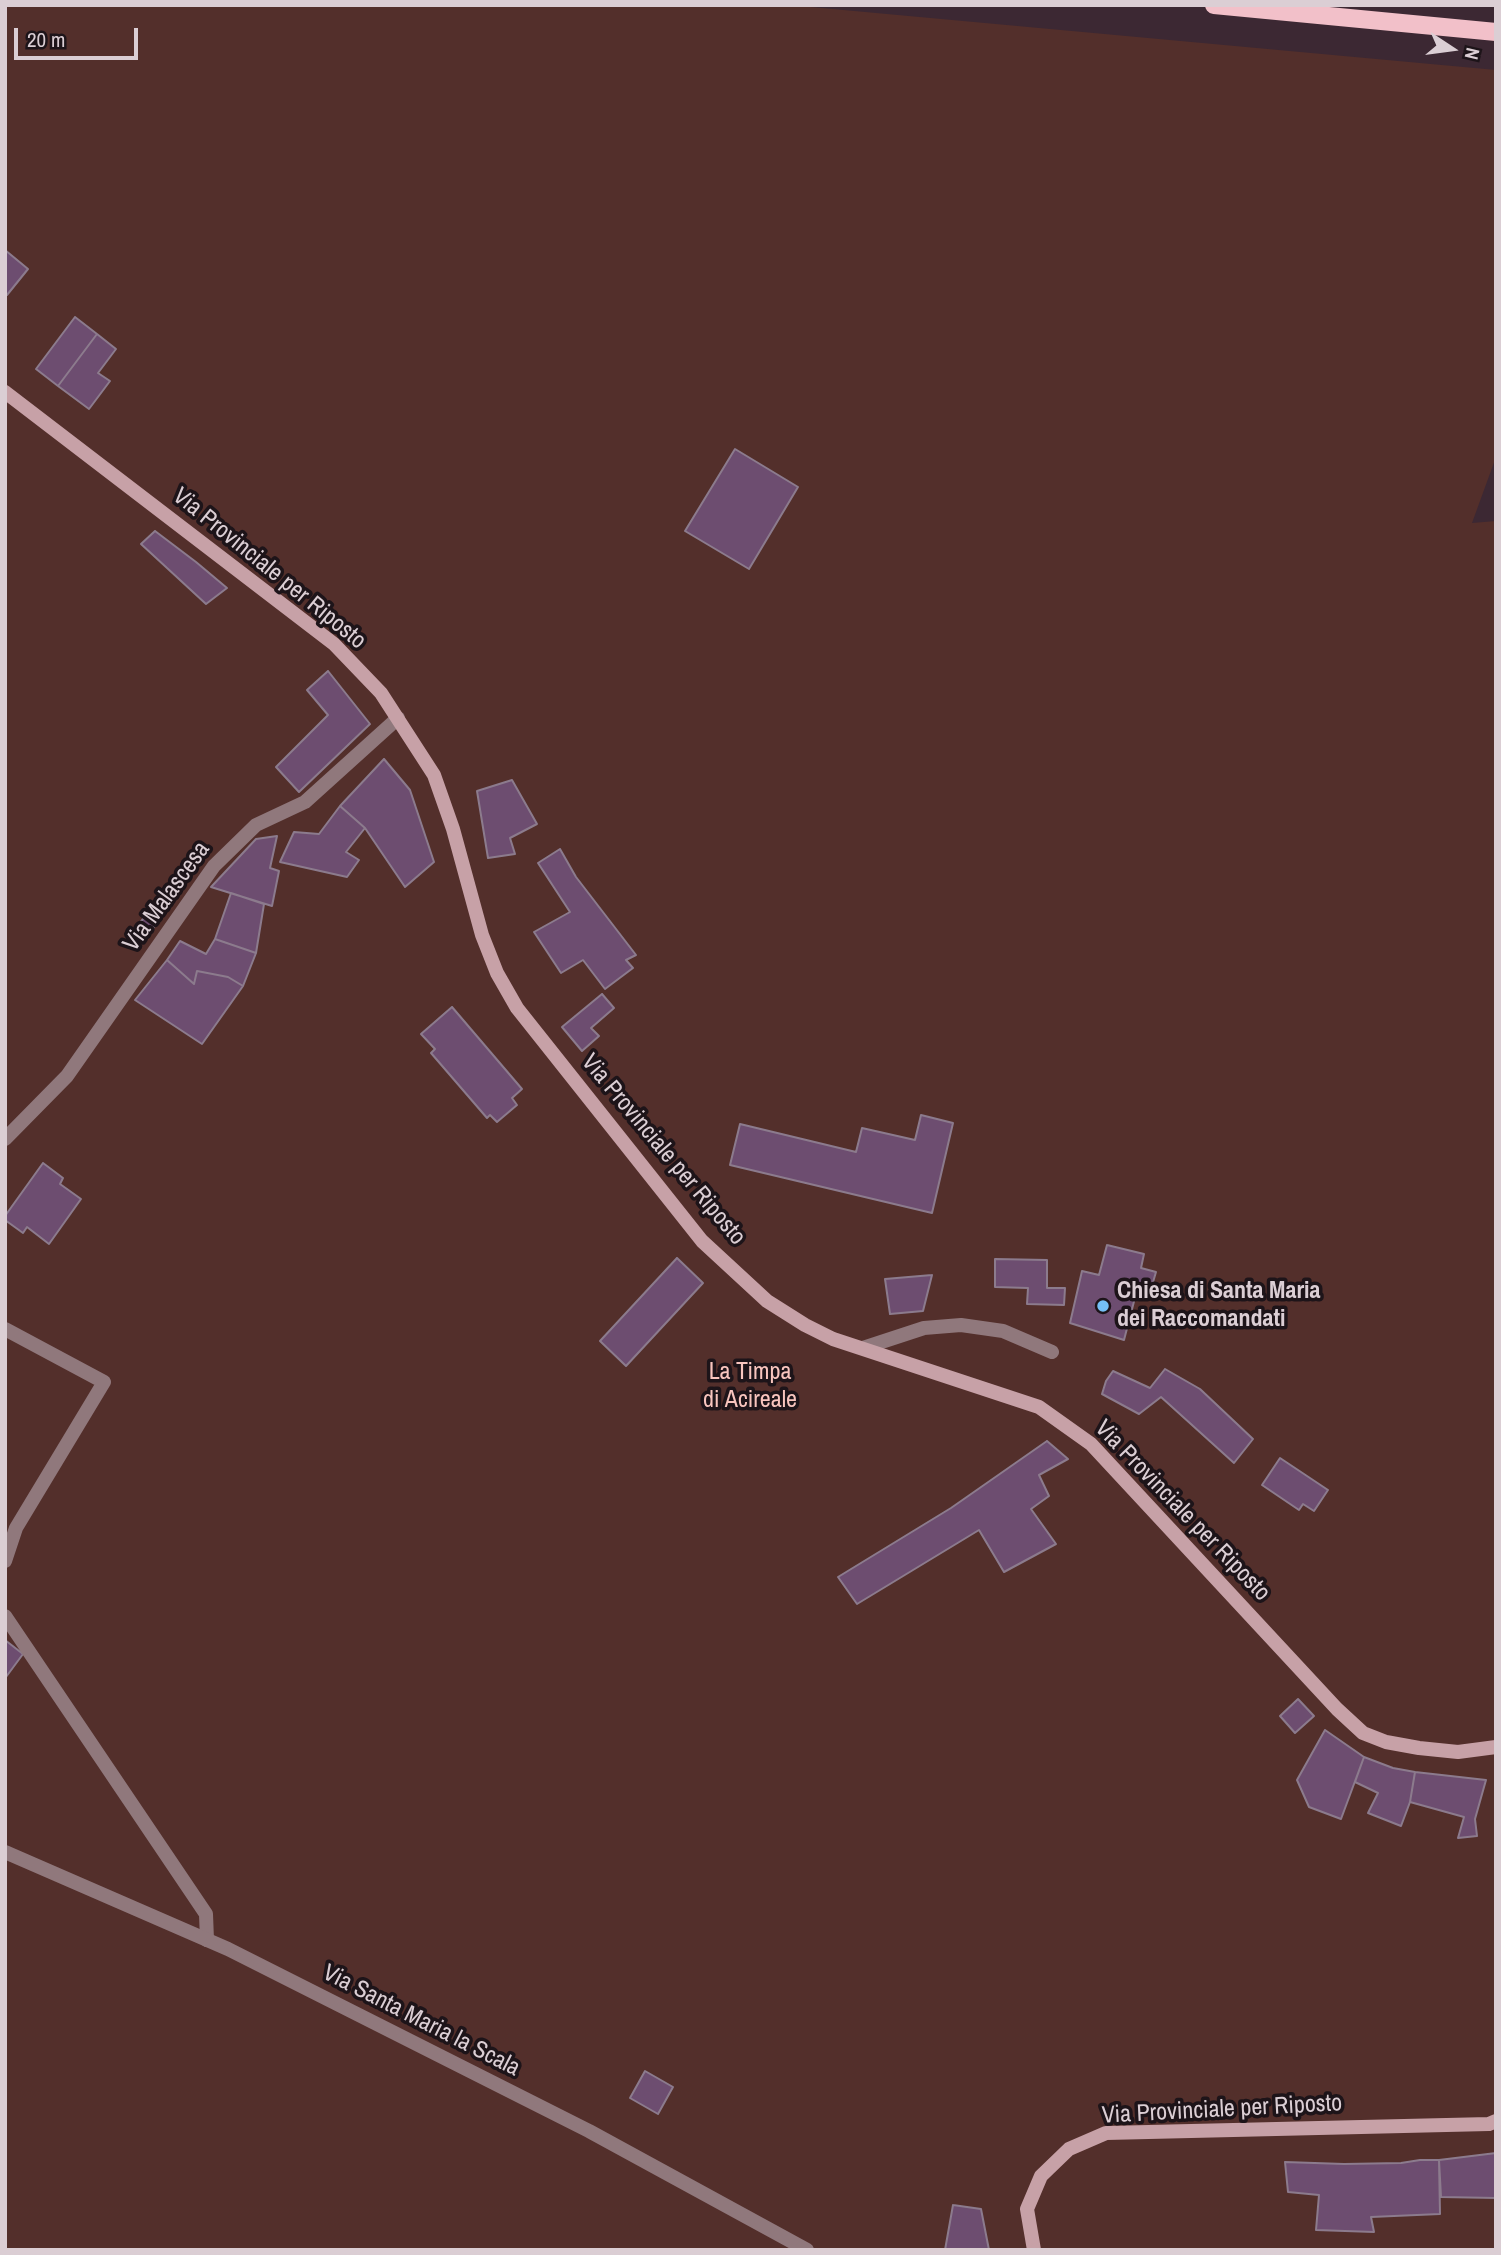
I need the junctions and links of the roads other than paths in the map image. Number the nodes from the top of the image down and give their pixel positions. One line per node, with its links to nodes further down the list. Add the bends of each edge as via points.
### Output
1 (1214, 5): 2 (main road)
2 (1496, 32)
3 (5, 392): 4 (street, Via Provinciale per Riposto, via 334,644)
4 (398, 718): 5 (street, Via Malascesa, via 305,802 256,825 214,866 67,1076); 7 (street, Via Provinciale per Riposto, via 434,775 482,935 517,1008 702,1241 767,1301 805,1325)
5 (5, 1139)
6 (5, 1329): 9 (street, via 104,1382 16,1528)
7 (863, 1348): 8 (street, via 924,1328 961,1325 1003,1331); 11 (street, Via Provinciale per Riposto, via 1039,1407 1091,1444 1363,1733 1386,1742 1458,1752)
8 (1052, 1352)
9 (5, 1560)
10 (5, 1616): 13 (street, via 206,1914)
11 (1496, 1747)
12 (5, 1852): 13 (street, Via Santa Maria la Scala)
13 (207, 1940): 15 (street, Via Santa Maria la Scala, via 589,2131)
14 (1496, 2121): 16 (street, Via Provinciale per Riposto, via 1106,2133 1069,2149 1041,2176 1027,2209)
15 (807, 2250)
16 (1034, 2250)

